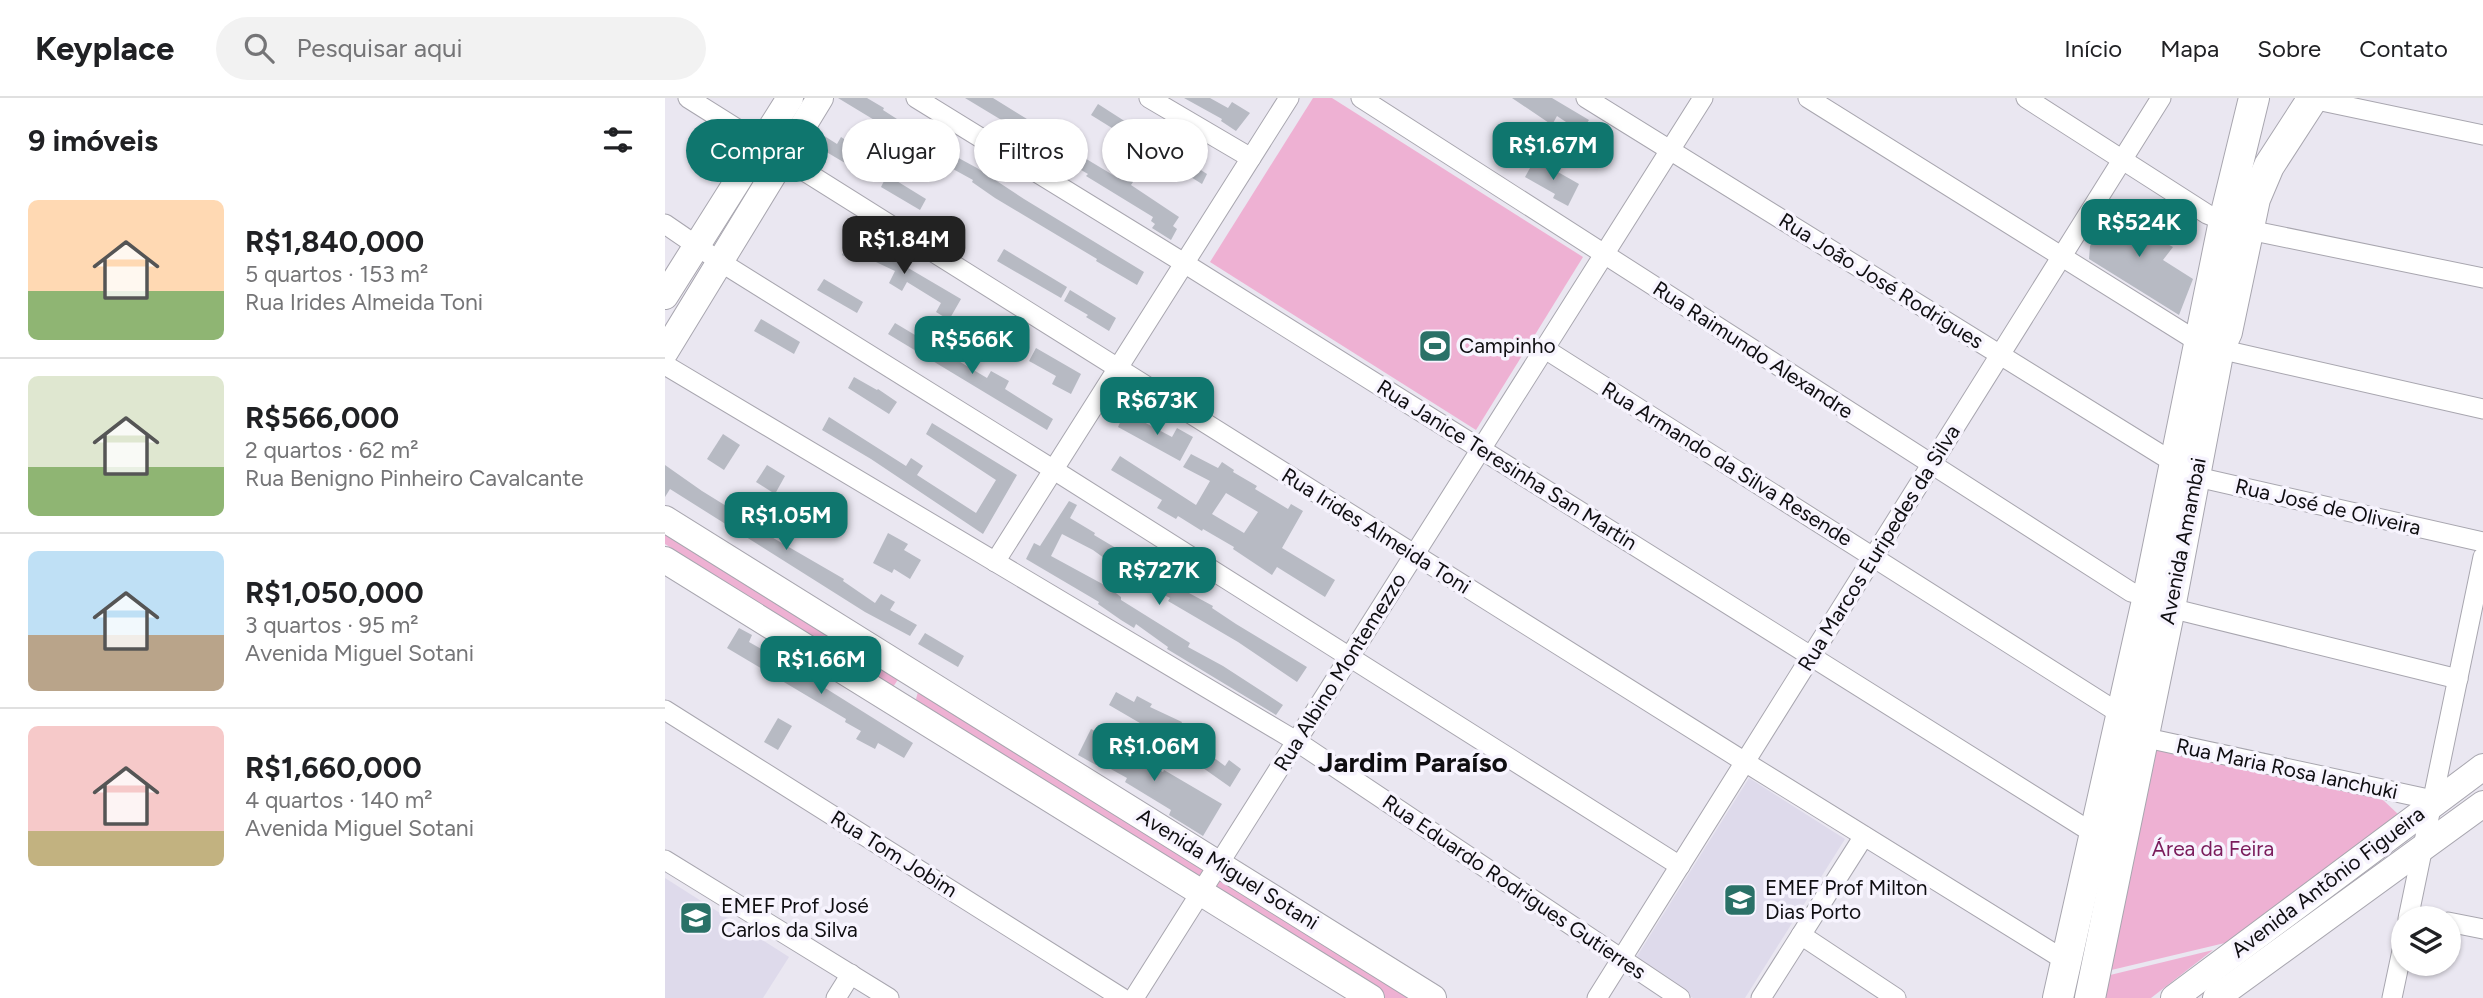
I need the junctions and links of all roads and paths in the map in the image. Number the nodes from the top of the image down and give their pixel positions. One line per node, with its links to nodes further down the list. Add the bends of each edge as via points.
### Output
1 (688, 98): 15 (street, Rua Irides Almeida Toni)
2 (790, 98): 16 (street)
3 (820, 98): 17 (street)
4 (916, 98): 31 (street, Rua Janice Teresinha San Martin)
5 (1149, 98): 20 (street)
6 (1289, 98): 20 (street)
7 (1361, 98): 28 (street, Rua Raimundo Alexandre)
8 (1585, 98): 19 (street, Rua João José Rodrigues)
9 (1703, 98): 19 (street, Rua Albino Montemezzo)
10 (1808, 98): 29 (street)
11 (2026, 98): 21 (street)
12 (2161, 98): 21 (street, Rua Marcos Euripedes da Silva)
13 (2254, 98): 26 (main road, Avenida Amambai)
14 (2313, 98): 18 (street); 26 (main road, Avenida Amambai)
15 (721, 119)
16 (783, 119)
17 (801, 119)
18 (2483, 135)
19 (1670, 150): 28 (street, Rua Albino Montemezzo); 37 (street, Rua João José Rodrigues)
20 (1251, 158): 31 (street)
21 (2122, 160): 26 (street, via 2207,214); 29 (street, Rua Marcos Euripedes da Silva)
22 (747, 182): 27 (street)
23 (757, 182): 30 (street)
24 (822, 182): 39 (street, Rua Irides Almeida Toni)
25 (665, 224): 27 (street)
26 (2237, 225): 32 (street); 34 (main road, Avenida Amambai, via 2227,332)
27 (698, 244): 30 (street); 33 (street)
28 (1604, 254): 35 (street, Rua Albino Montemezzo); 42 (street, Rua Raimundo Alexandre)
29 (2062, 256): 34 (street); 37 (street, Rua Marcos Euripedes da Silva)
30 (719, 261): 36 (street); 43 (street)
31 (1184, 263): 39 (street); 41 (street, Rua Janice Teresinha San Martin)
32 (2483, 278)
33 (665, 296)
34 (2209, 346): 40 (street); 44 (main road, Avenida Amambai)
35 (1545, 349): 41 (street, Rua Albino Montemezzo); 48 (street, Rua Armando da Silva Resende)
36 (665, 352)
37 (2000, 355): 42 (street, Rua Marcos Euripedes da Silva); 44 (street, Rua João José Rodrigues)
38 (665, 365): 51 (street, Rua Eduardo Rodrigues Gutierres)
39 (1118, 367): 43 (street); 47 (street, Rua Irides Almeida Toni)
40 (2483, 409)
41 (1481, 450): 47 (street, Rua Albino Montemezzo); 53 (street, Rua Janice Teresinha San Martin)
42 (1931, 464): 48 (street, Rua Marcos Euripedes da Silva); 52 (street, Rua Raimundo Alexandre, via 2131,592)
43 (1054, 470): 51 (street); 54 (street)
44 (2186, 471): 46 (street, Rua José de Oliveira); 52 (main road, Avenida Amambai)
45 (665, 519): 55 (street, Avenida Miguel Sotani)
46 (2483, 541)
47 (1414, 555): 54 (street, Rua Albino Montemezzo); 62 (street, Rua Irides Almeida Toni)
48 (1873, 557): 53 (street, Rua Marcos Euripedes da Silva); 59 (street, Rua Armando da Silva Resende)
49 (2483, 557): 56 (street)
50 (665, 560): 57 (street, Avenida Miguel Sotani)
51 (995, 562): 61 (street, Rua Eduardo Rodrigues Gutierres)
52 (2159, 602): 56 (street, Rua Raimundo Alexandre); 59 (main road, Avenida Amambai); 60 (main road, Avenida Amambai)
53 (1812, 655): 62 (street, Rua Marcos Euripedes da Silva); 66 (street, Rua Janice Teresinha San Martin)
54 (1350, 657): 61 (street, Rua Albino Montemezzo); 71 (street)
55 (918, 676): 57 (street); 70 (street, Avenida Miguel Sotani)
56 (2458, 680): 64 (street)
57 (901, 705): 72 (street, Avenida Miguel Sotani)
58 (665, 710): 83 (street, Rua Tom Jobim)
59 (2122, 715): 66 (main road, Avenida Amambai)
60 (2142, 737): 64 (street, Rua Maria Rosa Ianchuki); 92 (main road, Avenida Amambai)
61 (1296, 741): 70 (street, Rua Albino Montemezzo); 77 (street, Rua Eduardo Rodrigues Gutierres)
62 (1745, 762): 67 (street, Rua Irides Almeida Toni); 71 (street, Rua Marcos Euripedes da Silva)
63 (2483, 767): 64 (street, Avenida Antônio Figueira)
64 (2432, 802): 68 (street); 93 (street, Avenida Antônio Figueira)
65 (2483, 804): 68 (street, Avenida Antônio Figueira)
66 (2096, 835): 78 (main road, Avenida Amambai)
67 (1864, 836): 76 (street); 78 (street, Rua Irides Almeida Toni)
68 (2423, 846): 73 (street); 94 (street, Avenida Antônio Figueira)
69 (665, 860): 79 (street)
70 (1219, 864): 72 (street, Rua Albino Montemezzo); 86 (street, Avenida Miguel Sotani)
71 (1680, 866): 77 (street, Rua Marcos Euripedes da Silva)
72 (1202, 892): 84 (street, Rua Albino Montemezzo); 85 (street, Avenida Miguel Sotani)
73 (2411, 906)
74 (2461, 925): 75 (street)
75 (2483, 929)
76 (1801, 935): 89 (street); 90 (street)
77 (1622, 959): 87 (street, Rua Marcos Euripedes da Silva); 88 (street, Rua Eduardo Rodrigues Gutierres)
78 (2066, 961): 91 (main road, Avenida Amambai)
79 (851, 974): 81 (street); 82 (street)
80 (2397, 976): 95 (street)
81 (836, 998)
82 (889, 998)
83 (1122, 998)
84 (1134, 998)
85 (1371, 998)
86 (1433, 998)
87 (1597, 998)
88 (1680, 998)
89 (1761, 998)
90 (1896, 998)
91 (2058, 998)
92 (2089, 998)
93 (2173, 998)
94 (2216, 998)
95 (2392, 998)

